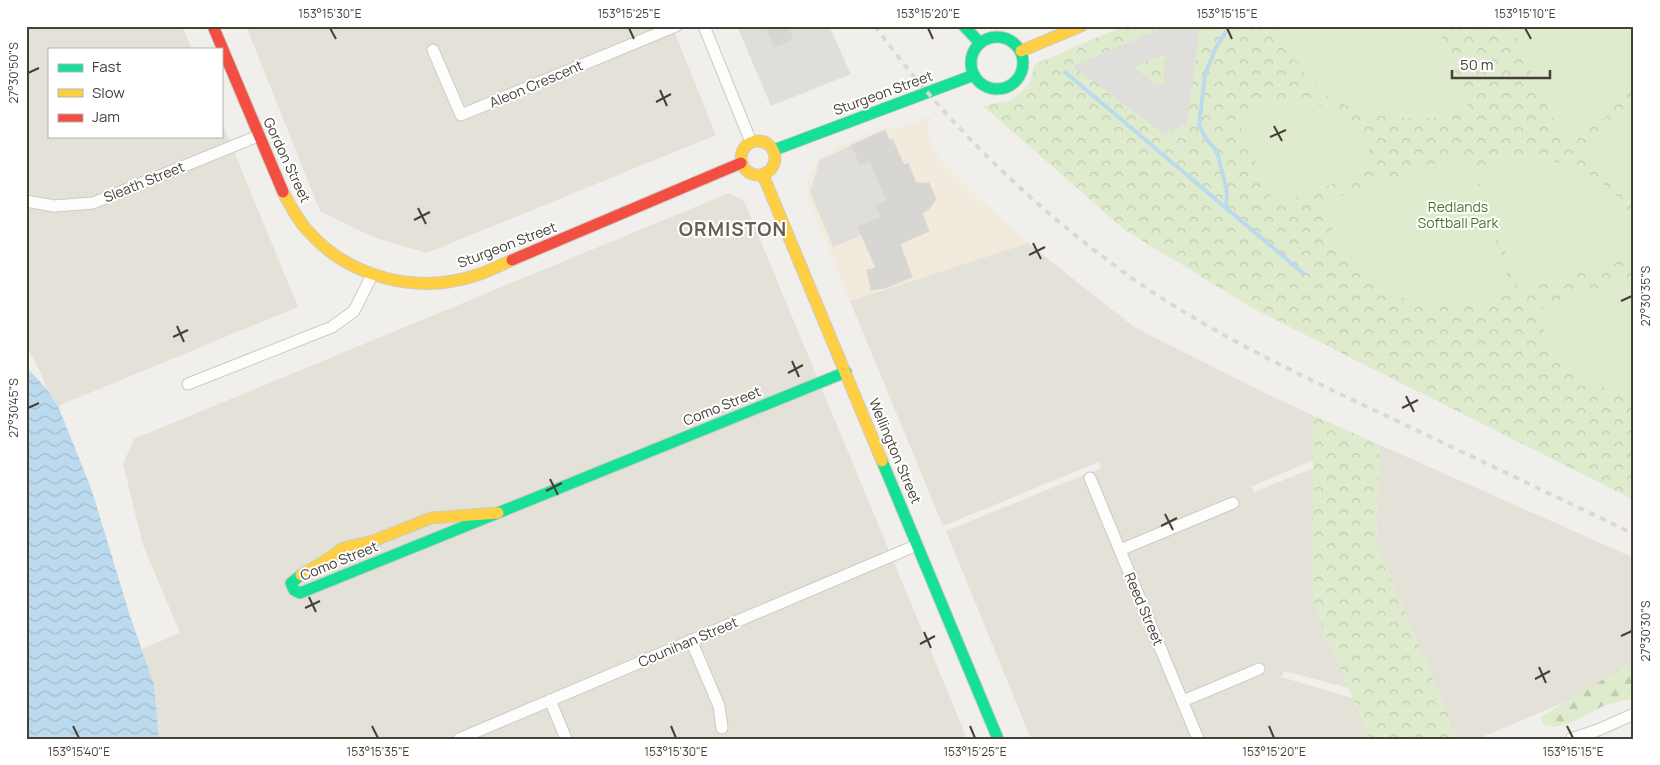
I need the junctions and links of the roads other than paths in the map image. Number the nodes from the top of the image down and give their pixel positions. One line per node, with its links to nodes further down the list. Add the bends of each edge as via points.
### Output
1 (213, 26): 10 (street, Gordon Street)
2 (676, 26): 7 (street, Aleon Crescent, via 461,115)
3 (704, 26): 11 (street)
4 (964, 26): 6 (street)
5 (1081, 26): 8 (street)
6 (980, 43): 8 (street, via 995,36 1003,37 1017,44); 9 (street, via 971,58)
7 (433, 50)
8 (1021, 51): 9 (street, via 1023,71 1010,86 990,88)
9 (974, 75): 12 (street, Sturgeon Street)
10 (258, 136): 15 (street, Sleath Street, via 93,203 54,206); 16 (street, Gordon Street, via 279,187 301,223 341,259)
11 (751, 142): 12 (street, via 764,142); 13 (street, via 742,151)
12 (774, 150): 14 (street, via 774,165)
13 (741, 163): 14 (street, via 750,173); 16 (street, Sturgeon Street, via 478,275 450,282 407,284)
14 (763, 175): 17 (street, Wellington Street)
15 (26, 201)
16 (372, 275): 18 (street, via 354,311 332,327)
17 (846, 372): 21 (street, Como Street); 22 (street, Wellington Street)
18 (188, 384)
19 (1090, 478): 23 (street, Reed Street)
20 (1233, 503): 23 (street)
21 (498, 513): 21 (street, Como Street, via 300,593 291,583 343,548 373,541 431,518)
22 (917, 544): 24 (street, Counihan Street); 32 (street, Wellington Street)
23 (1120, 550): 27 (street, Reed Street)
24 (691, 640): 26 (street, Counihan Street); 29 (street, via 719,706)
25 (1259, 669): 27 (street)
26 (550, 700): 30 (street, Counihan Street); 31 (street)
27 (1183, 701): 33 (street, Reed Street)
28 (1634, 714): 34 (street)
29 (722, 728)
30 (459, 739)
31 (566, 739)
32 (998, 739)
33 (1198, 739)
34 (1571, 739)

